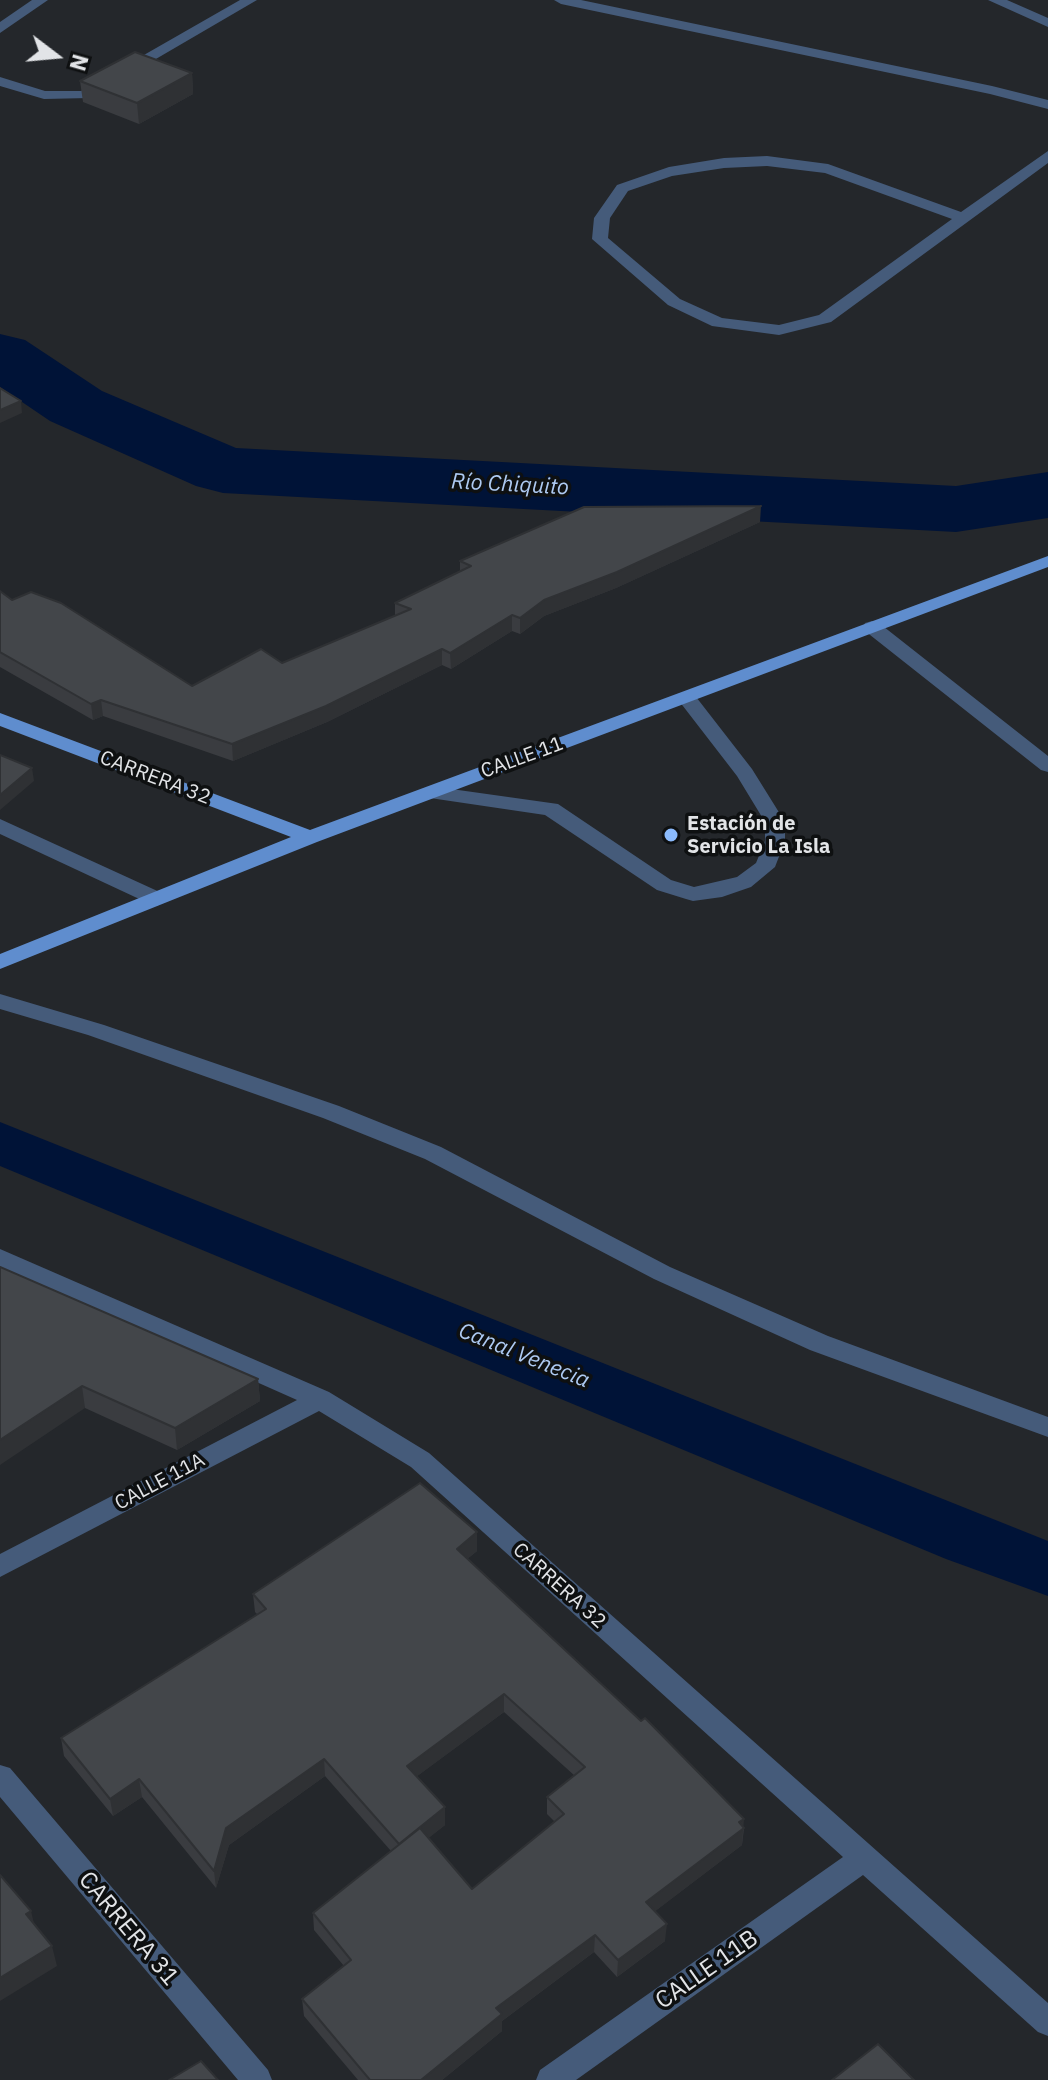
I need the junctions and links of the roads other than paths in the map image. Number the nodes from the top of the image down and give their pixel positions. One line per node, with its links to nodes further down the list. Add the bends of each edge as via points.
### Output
1 (41, 0): 6 (street)
2 (250, 0): 7 (street, via 84,95 44,95)
3 (561, 0): 8 (street)
4 (995, 0): 5 (street)
5 (1048, 23)
6 (0, 29)
7 (0, 81)
8 (1048, 105)
9 (1048, 156): 10 (street)
10 (963, 218): 10 (street, via 825,319 779,330 718,323 674,302 600,239 602,218 622,188 669,172 724,163 767,161 828,169)
11 (1048, 561): 12 (main road, CALLE 11)
12 (872, 627): 13 (main road, CALLE 11); 15 (street)
13 (686, 697): 16 (main road, CALLE 11); 16 (street, via 775,822 775,841 765,867 744,882 693,894 664,885 551,809)
14 (0, 719): 18 (main road, CARRERA 32)
15 (1048, 766)
16 (430, 792): 18 (main road, CALLE 11)
17 (0, 826): 19 (street)
18 (310, 837): 19 (main road, CALLE 11)
19 (157, 899): 20 (main road, CALLE 11)
20 (0, 962)
21 (0, 1001): 24 (street, via 317,1107 433,1153 662,1273 819,1343)
22 (0, 1258): 23 (street, CARRERA 32)
23 (320, 1399): 25 (street, CALLE 11A); 27 (street, CARRERA 32, via 420,1460)
24 (1048, 1427)
25 (0, 1566)
26 (0, 1777): 29 (street, CARRERA 31)
27 (863, 1859): 28 (street, CARRERA 32); 30 (street, CALLE 11B)
28 (1048, 2022)
29 (257, 2080)
30 (551, 2080)

